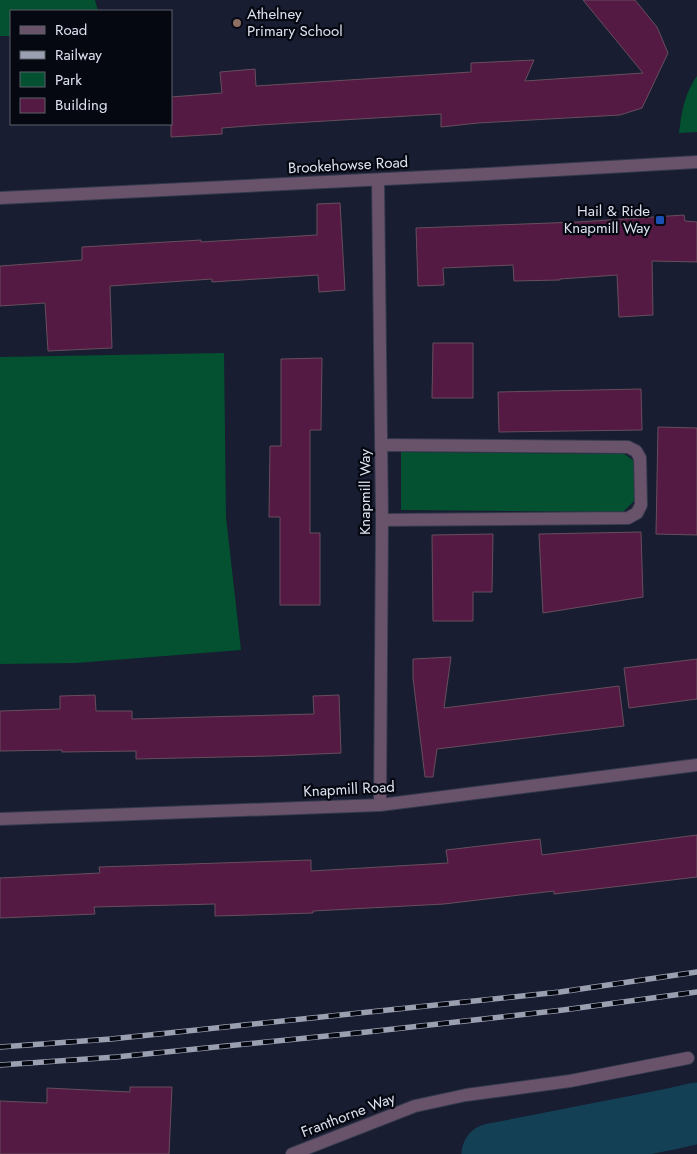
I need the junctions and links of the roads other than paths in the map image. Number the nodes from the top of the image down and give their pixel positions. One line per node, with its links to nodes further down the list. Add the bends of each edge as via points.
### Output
1 (697, 162): 2 (street, Brookehowse Road)
2 (378, 180): 3 (street, Brookehowse Road); 4 (street, Knapmill Way)
3 (0, 198)
4 (381, 445): 5 (street, Knapmill Way); 5 (street, via 628,447 640,458 641,505 637,513 628,518)
5 (382, 520): 7 (street, Knapmill Way)
6 (697, 765): 7 (street, Knapmill Road)
7 (380, 805): 8 (street, Knapmill Road)
8 (0, 819)
9 (688, 1058): 10 (street, Franthorne Way, via 415,1106)
10 (292, 1154)

